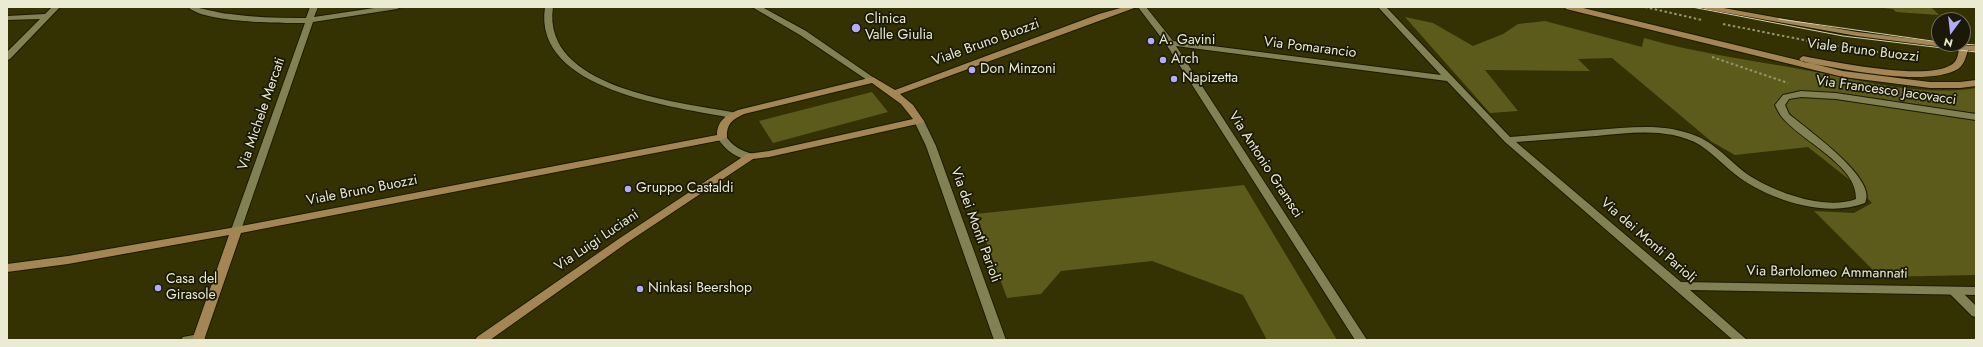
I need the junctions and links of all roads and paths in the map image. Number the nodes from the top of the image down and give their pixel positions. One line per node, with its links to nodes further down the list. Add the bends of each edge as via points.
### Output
1 (56, 7): 13 (street)
2 (192, 7): 15 (street, via 201,12 224,16)
3 (314, 7): 15 (street, Via Michele Mercati)
4 (397, 7): 15 (street)
5 (549, 7): 30 (street, via 550,30 556,48 569,63 585,75 625,91)
6 (756, 7): 26 (street, via 804,33)
7 (1133, 7): 29 (street, Viale Bruno Buozzi)
8 (1142, 7): 18 (street, Via Antonio Gramsci)
9 (1382, 7): 25 (street)
10 (1569, 7): 20 (street, Viale Bruno Buozzi)
11 (1645, 7): 16 (path)
12 (1705, 7): 19 (street, via 1856,34)
13 (47, 16): 14 (street); 24 (street)
14 (7, 18)
15 (310, 20): 36 (street, Via Michele Mercati)
16 (1705, 20)
17 (1720, 23): 22 (path, via 1824,44 1905,56)
18 (1170, 43): 25 (street, Via Pomarancio); 46 (street, Via Antonio Gramsci)
19 (1931, 44)
20 (1744, 50): 21 (street, Viale Bruno Buozzi, via 1923,74 1955,67); 27 (street, Viale Bruno Buozzi, via 1818,69 1880,80 1939,86)
21 (1963, 52)
22 (1915, 55)
23 (1710, 56): 28 (path)
24 (7, 57)
25 (1448, 78): 34 (street)
26 (872, 80): 29 (street); 30 (street)
27 (1976, 83)
28 (1791, 84)
29 (894, 93): 32 (street, via 907,102)
30 (732, 115): 33 (street, via 724,124)
31 (1976, 117): 34 (street, Via Francesco Jacovacci, via 1836,96 1801,94 1786,97 1780,105 1785,115 1839,162 1863,193 1861,201 1840,206 1802,201 1769,190 1744,176 1704,143 1675,132 1642,130)
32 (919, 121): 35 (street); 45 (street, Via dei Monti Parioli, via 931,146)
33 (722, 137): 35 (street, via 733,150); 36 (street, Viale Bruno Buozzi)
34 (1508, 140): 38 (street, Via dei Monti Parioli)
35 (750, 156): 44 (street, Via Luigi Luciani)
36 (236, 230): 37 (street, Viale Bruno Buozzi, via 68,260); 42 (street)
37 (7, 268)
38 (1678, 286): 39 (street, Via Bartolomeo Ammannati); 47 (street, Via dei Monti Parioli)
39 (1954, 290): 40 (street, Via Bartolomeo Ammannati); 41 (street)
40 (1976, 291)
41 (1976, 312)
42 (199, 339): 43 (street)
43 (187, 340)
44 (481, 340)
45 (1000, 340)
46 (1361, 340)
47 (1741, 340)

